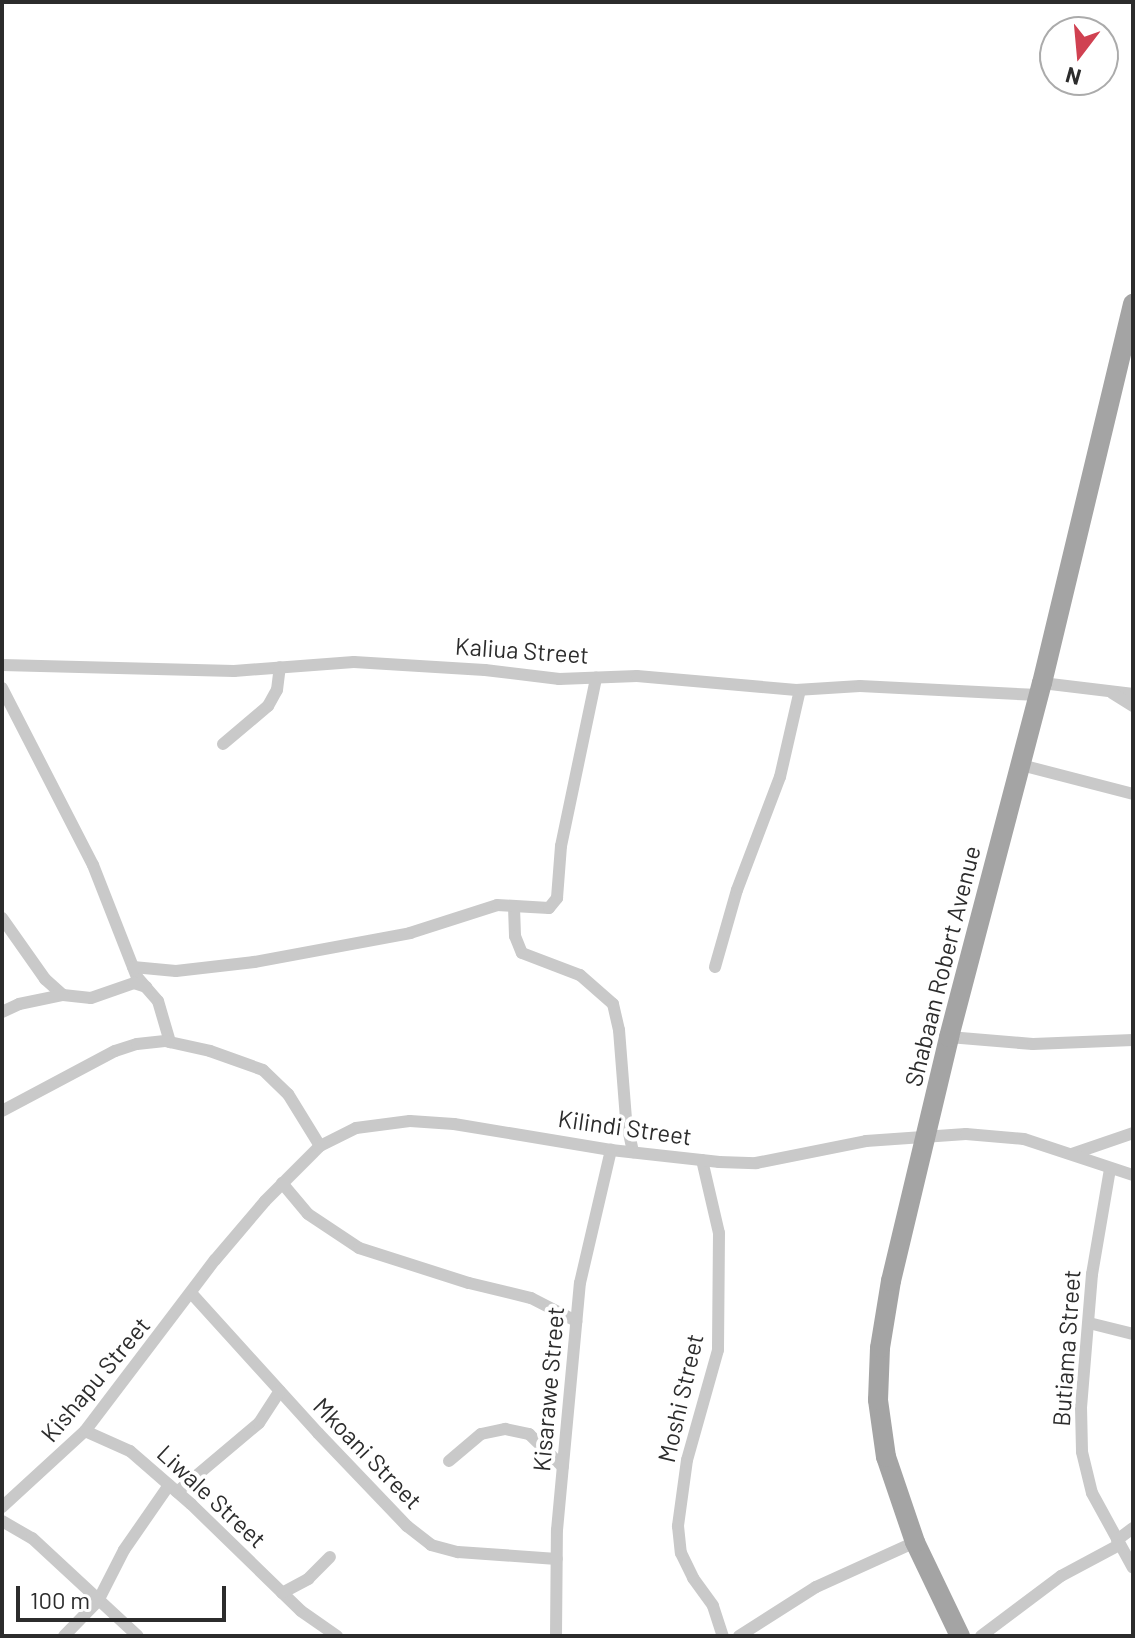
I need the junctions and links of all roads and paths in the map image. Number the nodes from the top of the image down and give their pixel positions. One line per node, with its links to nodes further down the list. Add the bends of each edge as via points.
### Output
1 (1133, 304): 6 (main road, Shabaan Robert Avenue)
2 (2, 665): 3 (street, Kaliua Street, via 234,671)
3 (280, 667): 4 (street, Kaliua Street, via 354,662); 11 (street, via 268,706)
4 (596, 678): 7 (street, Kaliua Street, via 637,676); 14 (street, via 561,846 557,898 544,910)
5 (2, 688): 16 (street, via 93,865)
6 (1041, 689): 7 (street, Kaliua Street); 8 (street, Kaliua Street); 12 (main road, Shabaan Robert Avenue)
7 (800, 690): 17 (street, via 776,789 737,890)
8 (1110, 691): 9 (street, Kaliua Street); 10 (street)
9 (1133, 694)
10 (1133, 706)
11 (223, 744)
12 (1021, 765): 13 (street); 21 (main road, Shabaan Robert Avenue)
13 (1133, 794)
14 (514, 907): 16 (street, via 497,905 410,933 270,960 176,971); 29 (street, via 522,953 580,975 613,1004)
15 (2, 918): 19 (street, via 45,979)
16 (133, 967): 18 (street)
17 (715, 967)
18 (149, 989): 19 (street, via 134,983 91,998); 23 (street, via 164,1014)
19 (63, 995): 20 (street)
20 (2, 1012)
21 (949, 1037): 22 (street, via 1033,1044); 26 (main road, Shabaan Robert Avenue)
22 (1133, 1040)
23 (170, 1042): 24 (street, via 150,1041 115,1051); 27 (street, via 263,1070 288,1094)
24 (2, 1111)
25 (1133, 1133): 30 (street)
26 (927, 1134): 30 (street, Kilindi Street, via 1024,1139); 31 (street, Kilindi Street, via 756,1163); 48 (main road, Shabaan Robert Avenue, via 891,1281 879,1361 886,1457)
27 (320, 1146): 28 (street, Kilindi Street, via 356,1128 410,1121 492,1128); 34 (street, Kilindi Street)
28 (611, 1150): 29 (street, Kilindi Street); 37 (street, Kisarawe Street)
29 (633, 1152): 31 (street, Kilindi Street)
30 (1072, 1154): 32 (street, Kilindi Street)
31 (702, 1160): 59 (street, Moshi Street, via 719,1233 720,1322 718,1350 687,1460 678,1526 681,1553 713,1606)
32 (1110, 1169): 33 (street, Kilindi Street); 38 (street, Butiama Street, via 1095,1244)
33 (1133, 1175)
34 (282, 1183): 35 (street, Kilindi Street); 37 (street, via 308,1214 359,1248 531,1298)
35 (192, 1294): 36 (street, Kilindi Street); 40 (street, Mkoani Street)
36 (182, 1308): 41 (street, Kishapu Street)
37 (576, 1321): 43 (street, Kisarawe Street)
38 (1089, 1323): 39 (street); 49 (street, Butiama Street, via 1082,1452 1092,1493)
39 (1133, 1334)
40 (280, 1391): 44 (street, via 259,1423); 51 (street, Mkoani Street, via 392,1511 431,1545)
41 (85, 1431): 44 (street, Liwale Street, via 130,1451); 45 (street, Kishapu Street)
42 (449, 1461): 43 (street, via 481,1434 505,1429 529,1434)
43 (563, 1467): 51 (street, Kisarawe Street)
44 (173, 1488): 53 (street, Liwale Street); 54 (street, via 124,1550)
45 (2, 1507)
46 (2, 1521): 54 (street, via 32,1538)
47 (1133, 1528): 49 (street)
48 (915, 1542): 60 (street, via 816,1587); 61 (main road, Shabaan Robert Avenue)
49 (1118, 1542): 52 (street, Butiama Street); 62 (street, via 1061,1576)
50 (330, 1557): 53 (street, via 308,1579)
51 (557, 1559): 58 (street, Kisarawe Street)
52 (1133, 1568)
53 (282, 1593): 57 (street, Liwale Street)
54 (98, 1601): 55 (street); 56 (street)
55 (64, 1636)
56 (138, 1636)
57 (337, 1636)
58 (556, 1636)
59 (723, 1636)
60 (739, 1636)
61 (960, 1636)
62 (981, 1636)

